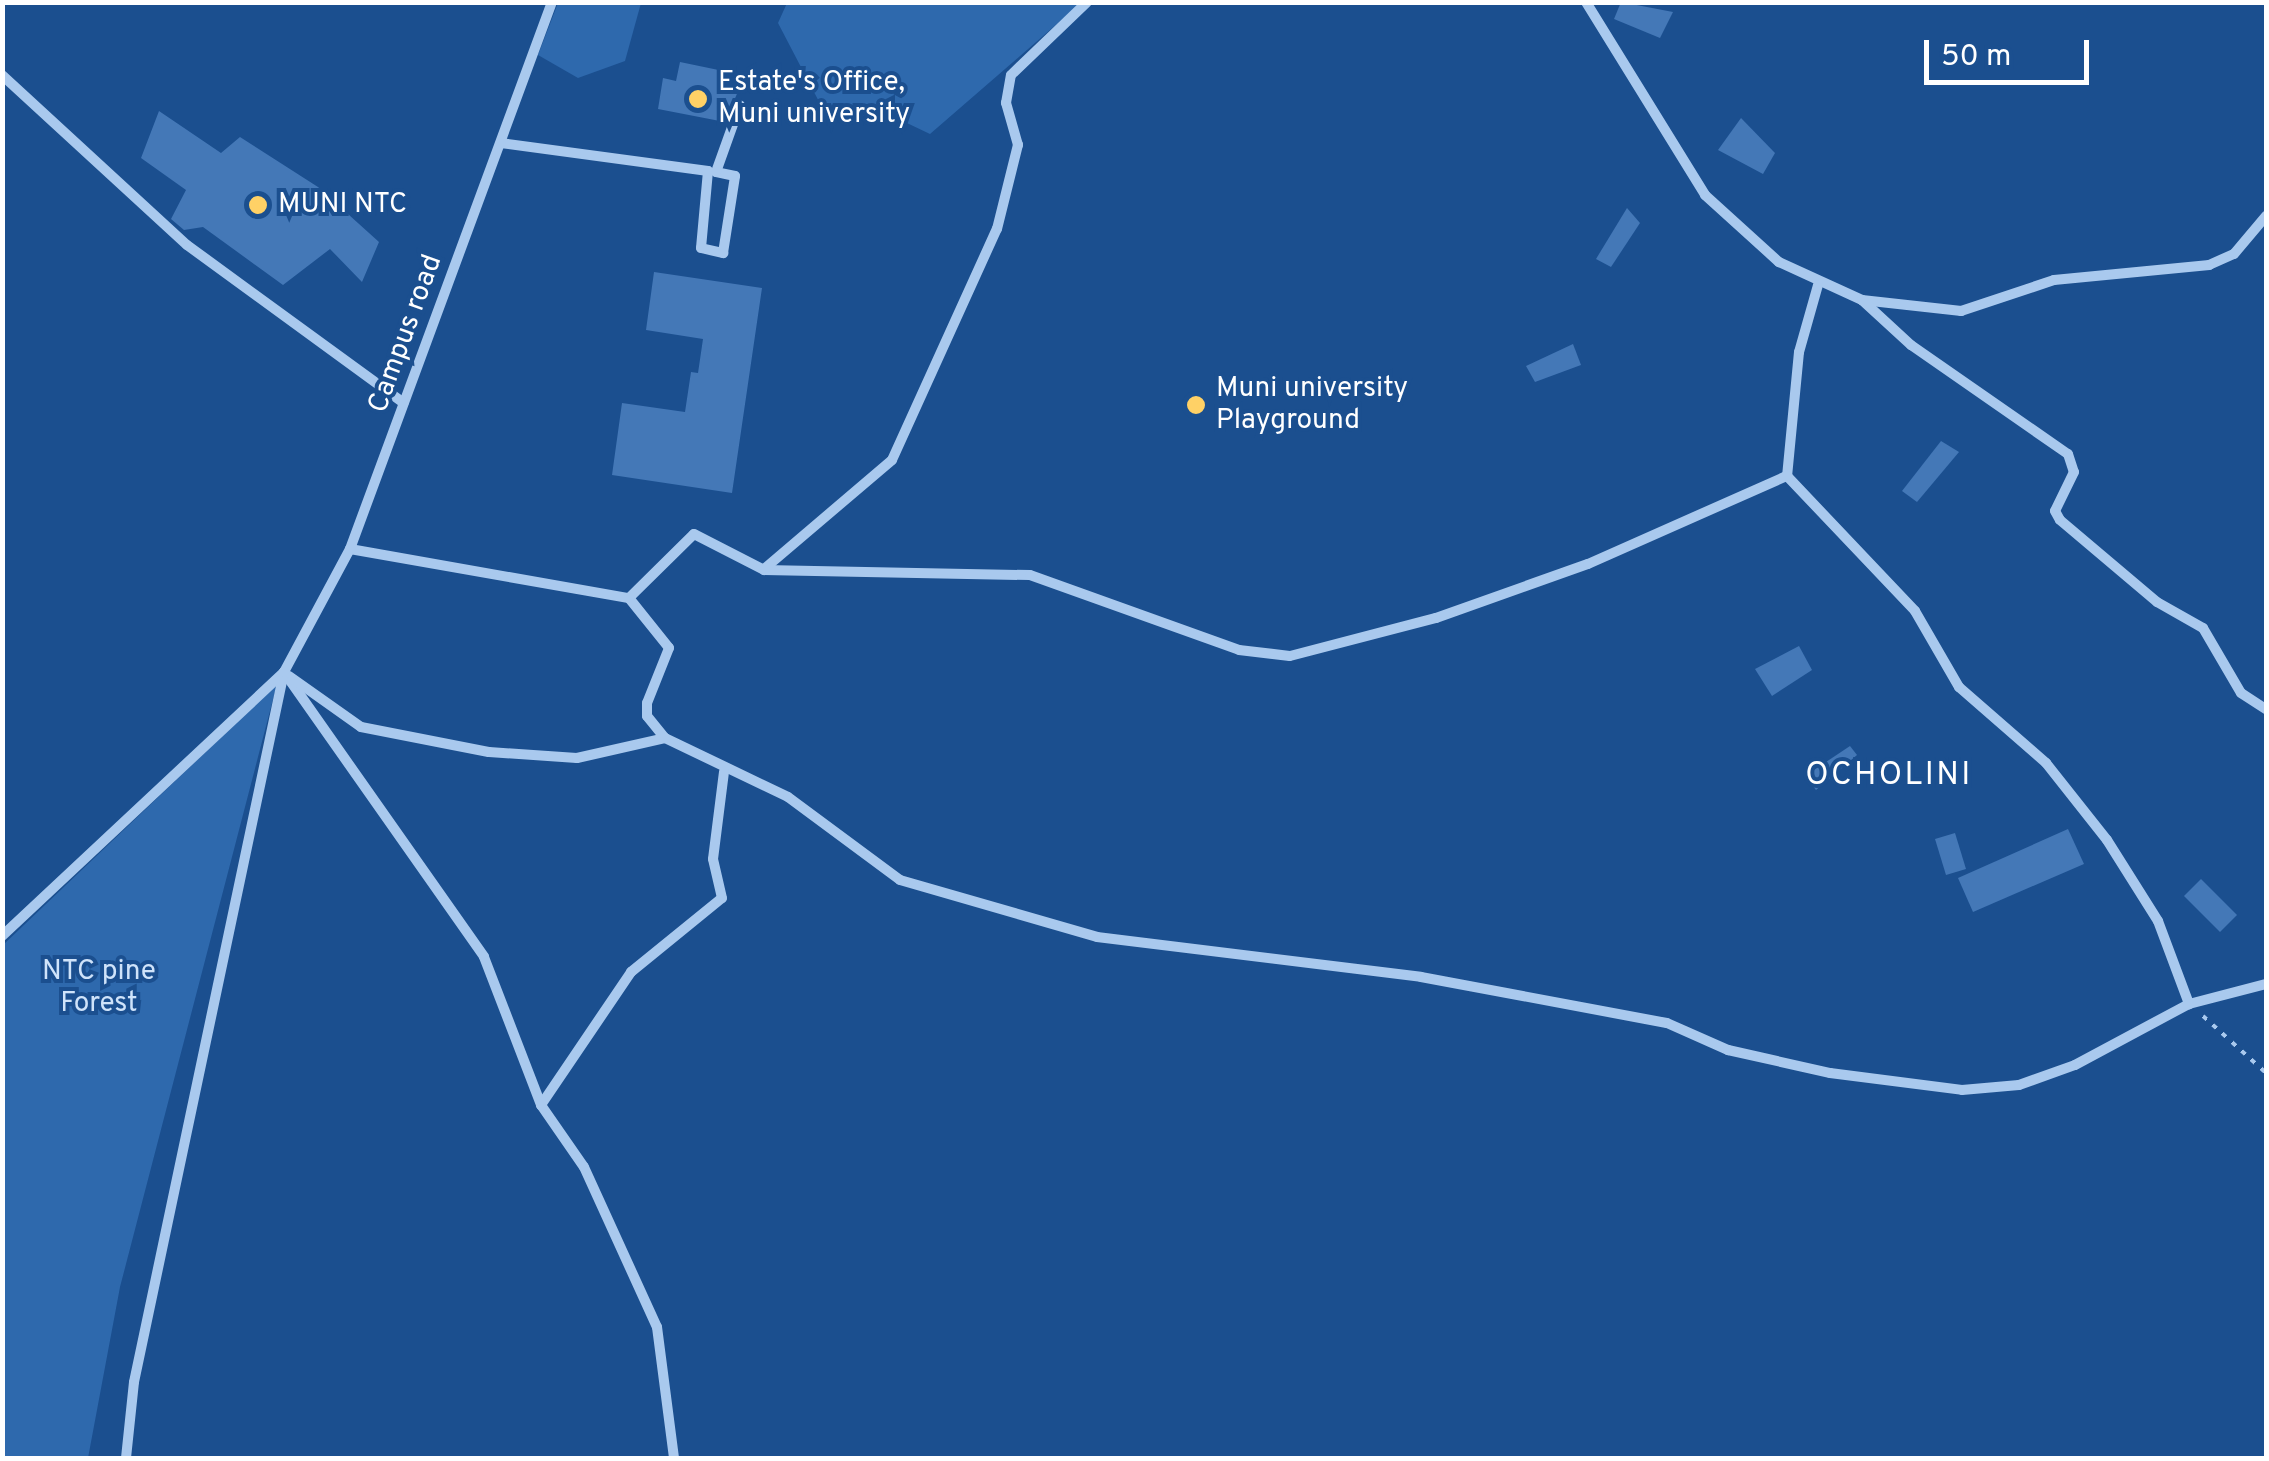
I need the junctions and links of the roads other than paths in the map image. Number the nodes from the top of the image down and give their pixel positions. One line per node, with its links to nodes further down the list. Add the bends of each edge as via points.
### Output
1 (552, 2): 6 (street, Campus road)
2 (1087, 2): 13 (street, via 1012,75 1006,103 1018,145 997,229 892,460)
3 (1586, 2): 8 (street, via 1705,195 1779,262)
4 (2, 75): 10 (street, via 187,245)
5 (740, 105): 6 (street, via 716,172 735,176 723,253 701,248 708,172)
6 (500, 142): 10 (street, Campus road)
7 (2266, 216): 9 (street, via 2234,254 2209,265 2054,280 1961,310)
8 (1818, 285): 9 (street); 11 (street, via 1799,352)
9 (1862, 300): 16 (street, via 1911,346 2068,454 2074,472 2055,511 2060,520 2156,602 2203,628 2242,694)
10 (404, 403): 12 (street, Campus road)
11 (1787, 476): 13 (street, via 1588,564 1436,618 1290,656 1238,650 1030,574); 21 (street, via 1915,610 1959,688 2046,763 2108,840 2158,922)
12 (350, 548): 14 (street); 15 (street, Campus road)
13 (764, 570): 14 (street, via 694,534)
14 (629, 598): 17 (street, via 669,648 647,716)
15 (284, 672): 17 (street, via 361,728 489,752 577,758); 19 (street); 22 (street, via 484,957); 23 (street, via 134,1382)
16 (2266, 709)
17 (665, 738): 18 (street)
18 (724, 772): 21 (street, via 788,797 900,880 1097,937 1554,1002 1667,1023 1728,1050 1830,1073 1962,1090 2019,1084); 22 (street, via 713,859 722,898 631,972)
19 (2, 936)
20 (2266, 984): 21 (street)
21 (2189, 1004)
22 (541, 1106): 24 (street, via 584,1167 657,1327)
23 (126, 1458)
24 (674, 1458)

